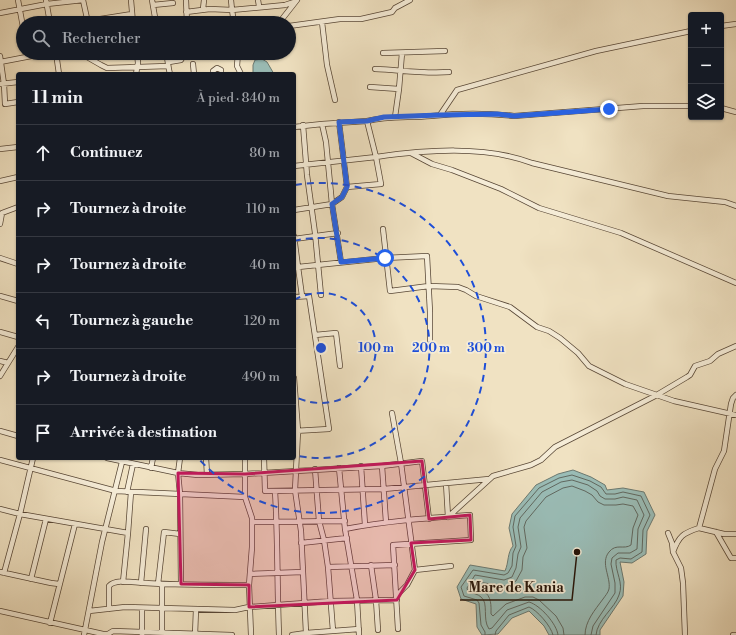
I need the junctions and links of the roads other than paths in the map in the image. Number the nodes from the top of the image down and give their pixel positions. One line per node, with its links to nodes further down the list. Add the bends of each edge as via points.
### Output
1 (18, 0): 15 (street)
2 (83, 0): 10 (street); 22 (street)
3 (131, 0): 19 (street)
4 (186, 0): 17 (street)
5 (204, 0): 14 (street)
6 (231, 0): 16 (street)
7 (258, 0): 13 (street)
8 (410, 0): 28 (street, via 392,12 361,19)
9 (296, 1): 13 (street, via 284,5); 27 (street)
10 (46, 2): 15 (street); 21 (street)
11 (153, 2): 12 (street); 24 (street)
12 (173, 3)
13 (259, 6): 16 (street)
14 (203, 9): 16 (street); 17 (street)
15 (20, 10): 18 (street); 20 (street)
16 (232, 10): 26 (street)
17 (186, 12): 25 (street)
18 (0, 13)
19 (132, 14): 23 (street)
20 (21, 16)
21 (49, 16)
22 (87, 16)
23 (121, 16)
24 (155, 16)
25 (186, 16)
26 (233, 16)
27 (284, 16)
28 (322, 22): 30 (street); 62 (street, via 327,65)
29 (736, 24): 31 (street)
30 (296, 25)
31 (724, 26)
32 (688, 32): 68 (street, via 596,51 457,90)
33 (445, 50): 35 (street)
34 (382, 53): 35 (street)
35 (402, 53): 49 (street)
36 (0, 56): 44 (street)
37 (16, 58): 44 (street)
38 (57, 60): 50 (street)
39 (92, 60): 47 (street, via 105,67)
40 (137, 60): 47 (street)
41 (167, 60): 45 (street)
42 (181, 60): 45 (street)
43 (237, 60): 56 (street)
44 (0, 62): 59 (street)
45 (168, 64): 47 (street); 52 (street)
46 (192, 64): 53 (street)
47 (137, 66): 51 (street)
48 (375, 69): 49 (street)
49 (401, 70): 57 (street); 61 (street)
50 (59, 72)
51 (136, 72)
52 (170, 72)
53 (194, 72)
54 (213, 72): 55 (street, via 217,68)
55 (222, 72)
56 (239, 72)
57 (449, 72)
58 (16, 82): 59 (street)
59 (2, 84): 64 (street)
60 (370, 87): 61 (street)
61 (399, 88): 69 (street)
62 (335, 100)
63 (16, 102): 64 (street)
64 (2, 104)
65 (688, 106): 68 (street, via 643,106 514,116)
66 (724, 109): 67 (street)
67 (736, 112)
68 (440, 115): 69 (street)
69 (395, 117): 70 (street)
70 (367, 121): 71 (street); 78 (street)
71 (339, 122): 72 (street); 79 (street)
72 (322, 124): 73 (street); 80 (street)
73 (303, 126): 74 (street); 81 (street)
74 (296, 127)
75 (16, 147): 76 (street)
76 (0, 149)
77 (411, 153): 78 (street); 87 (street, via 465,151 516,157 661,194 724,202); 103 (street, via 432,164 501,189 539,208 621,233)
78 (376, 157): 79 (street); 85 (street, via 381,184)
79 (345, 161): 80 (street); 85 (street)
80 (328, 162): 81 (street); 86 (street)
81 (306, 164): 82 (street); 88 (street)
82 (296, 166)
83 (16, 177): 84 (street)
84 (0, 181)
85 (347, 187): 86 (street, via 342,197)
86 (332, 204): 88 (street); 94 (street)
87 (736, 206)
88 (312, 207): 90 (street); 95 (street)
89 (16, 208): 91 (street)
90 (296, 210)
91 (1, 213): 92 (street)
92 (0, 224)
93 (382, 229): 98 (street)
94 (338, 233): 95 (street); 99 (street)
95 (315, 236): 96 (street); 101 (street)
96 (296, 239)
97 (0, 258): 100 (street)
98 (385, 258): 99 (street); 104 (street, via 427,256); 104 (street, via 390,291)
99 (341, 262): 101 (street)
100 (16, 263)
101 (317, 264): 102 (street); 105 (street)
102 (296, 267): 107 (street)
103 (736, 283)
104 (429, 286): 113 (street); 121 (street, via 458,287 510,307 537,327 560,338 589,366)
105 (321, 295)
106 (0, 296): 109 (street)
107 (302, 296): 108 (street); 111 (street, via 309,296)
108 (296, 297)
109 (16, 300)
110 (0, 332): 112 (street)
111 (315, 335): 118 (street, via 336,333); 126 (street, via 329,429)
112 (16, 336)
113 (430, 341)
114 (736, 346): 121 (street, via 718,354 710,361 695,366 690,375)
115 (16, 350): 117 (street)
116 (0, 361): 117 (street)
117 (8, 363): 119 (street)
118 (340, 366)
119 (0, 376)
120 (736, 395): 123 (street)
121 (655, 396): 123 (street); 149 (street, via 555,448 541,460 493,476)
122 (392, 413): 136 (street)
123 (730, 414): 124 (street); 177 (street, via 724,451 715,469)
124 (736, 415)
125 (0, 431): 127 (street)
126 (296, 431): 144 (street)
127 (16, 435)
128 (0, 460): 140 (street)
129 (33, 460): 140 (street)
130 (123, 460): 137 (street); 158 (street)
131 (153, 460): 141 (street)
132 (180, 460): 146 (street)
133 (206, 460): 147 (street)
134 (245, 460): 148 (street)
135 (264, 460): 145 (street)
136 (401, 463): 139 (street); 151 (street, via 422,461); 152 (street)
137 (133, 464): 141 (street); 160 (street)
138 (362, 466): 139 (street); 142 (street); 154 (street)
139 (382, 466): 155 (street)
140 (31, 468): 158 (street); 164 (street)
141 (151, 468): 146 (street)
142 (339, 468): 143 (street); 153 (street)
143 (316, 469): 144 (street); 157 (street)
144 (296, 470): 145 (street); 156 (street)
145 (264, 472): 148 (street); 159 (street, via 265,491)
146 (178, 473): 147 (street); 161 (street)
147 (207, 474): 148 (street)
148 (245, 474): 162 (street)
149 (489, 480): 150 (street); 165 (street)
150 (446, 483): 151 (street); 165 (street)
151 (424, 485): 152 (street); 167 (street)
152 (403, 487): 155 (street); 171 (street)
153 (342, 489): 154 (street); 157 (street); 168 (street)
154 (363, 489): 155 (street); 176 (street)
155 (384, 489): 174 (street)
156 (295, 490): 157 (street); 159 (street); 169 (street)
157 (317, 490): 170 (street)
158 (116, 491): 160 (street); 179 (street)
159 (275, 491): 173 (street)
160 (129, 492): 161 (street); 183 (street)
161 (180, 494): 162 (street); 184 (street)
162 (245, 497): 172 (street)
163 (0, 509): 164 (street)
164 (20, 514): 166 (street); 198 (street)
165 (448, 517): 167 (street); 189 (street, via 470,515 471,540)
166 (46, 519): 175 (street); 202 (street)
167 (429, 519): 171 (street)
168 (344, 520): 170 (street); 178 (street)
169 (299, 521): 170 (street); 173 (street); 188 (street)
170 (319, 521): 187 (street)
171 (408, 521): 174 (street); 189 (street)
172 (252, 522): 173 (street); 201 (street)
173 (277, 522): 199 (street)
174 (386, 522): 176 (street)
175 (75, 524): 179 (street); 205 (street)
176 (365, 525): 178 (street)
177 (699, 528): 181 (street); 190 (street, via 682,535)
178 (345, 529): 186 (street)
179 (106, 530): 183 (street); 221 (street)
180 (146, 530): 204 (street)
181 (716, 532): 185 (street); 191 (street, via 731,558)
182 (668, 533): 190 (street)
183 (128, 534): 203 (street)
184 (180, 534): 206 (street, via 164,532); 207 (street)
185 (736, 534)
186 (347, 538): 187 (street); 194 (street)
187 (324, 540): 188 (street); 196 (street)
188 (301, 543): 200 (street)
189 (411, 544): 193 (street, via 393,545); 197 (street)
190 (673, 552): 238 (street, via 681,568)
191 (736, 558)
192 (371, 565): 193 (street); 194 (street); 211 (street)
193 (395, 565): 209 (street)
194 (352, 566): 196 (street); 210 (street)
195 (451, 566): 197 (street)
196 (328, 567): 212 (street)
197 (415, 570): 209 (street)
198 (2, 572): 202 (street)
199 (277, 572): 200 (street); 201 (street); 214 (street)
200 (303, 572): 213 (street)
201 (250, 574): 208 (street)
202 (31, 579): 205 (street)
203 (123, 582): 204 (street); 218 (street, via 109,586)
204 (141, 583): 206 (street)
205 (60, 584): 222 (street)
206 (160, 584): 207 (street); 217 (street)
207 (182, 584): 208 (street)
208 (249, 585): 215 (street)
209 (397, 598): 211 (street); 224 (street)
210 (357, 600): 211 (street); 212 (street); 223 (street)
211 (376, 600): 225 (street)
212 (331, 601): 213 (street); 226 (street)
213 (305, 603): 214 (street); 232 (street)
214 (278, 605): 215 (street); 235 (street)
215 (249, 607): 219 (street, via 235,610); 234 (street)
216 (142, 608): 217 (street); 218 (street); 229 (street)
217 (162, 608): 219 (street); 227 (street)
218 (109, 609): 221 (street)
219 (196, 609): 231 (street)
220 (0, 611): 222 (street)
221 (89, 611): 228 (street)
222 (50, 623): 228 (street)
223 (359, 629): 226 (street); 237 (street)
224 (398, 629)
225 (378, 630)
226 (333, 631): 232 (street)
227 (162, 632): 229 (street); 230 (street)
228 (84, 633): 229 (street)
229 (142, 633)
230 (167, 634): 231 (street)
231 (195, 634): 233 (street)
232 (305, 634): 236 (street)
233 (232, 635)
234 (251, 635)
235 (279, 635)
236 (292, 635)
237 (359, 635)
238 (685, 635)

